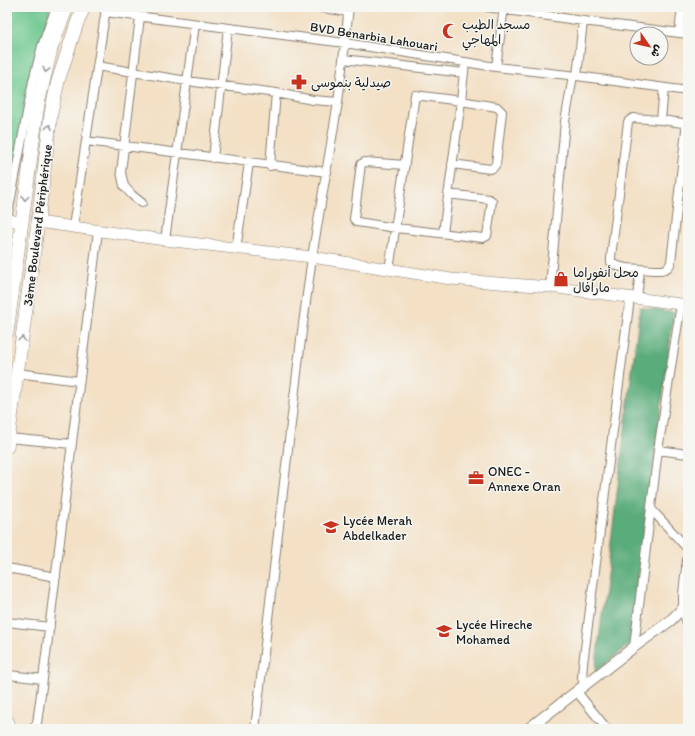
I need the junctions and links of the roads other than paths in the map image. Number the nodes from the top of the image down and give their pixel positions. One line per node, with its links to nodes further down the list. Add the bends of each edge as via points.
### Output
1 (56, 7): 43 (street, via 33,81)
2 (67, 7): 44 (highway, 3ème Boulevard Périphérique, one-way to 44, via 52,45 38,104)
3 (84, 7): 45 (highway, 3ème Boulevard Périphérique, one-way to 3, via 51,113 58,81)
4 (317, 7): 9 (street)
5 (487, 7): 7 (street)
6 (682, 7): 14 (street)
7 (504, 8): 11 (street); 20 (street)
8 (105, 10): 10 (street, BVD Benarbia Lahouari); 19 (street, BVD Benarbia Lahouari)
9 (348, 10): 16 (street)
10 (140, 17): 12 (street, BVD Benarbia Lahouari); 21 (street)
11 (583, 21): 14 (street); 23 (street)
12 (195, 24): 13 (street, BVD Benarbia Lahouari); 24 (street)
13 (228, 28): 16 (street, BVD Benarbia Lahouari); 25 (street)
14 (679, 33): 15 (street)
15 (688, 34)
16 (345, 43): 17 (street); 18 (street, BVD Benarbia Lahouari)
17 (343, 59): 22 (street); 30 (street)
18 (466, 62): 20 (street, BVD Benarbia Lahouari); 22 (street)
19 (97, 66): 21 (street); 32 (street, BVD Benarbia Lahouari)
20 (496, 67): 23 (street, BVD Benarbia Lahouari)
21 (134, 72): 24 (street); 33 (street)
22 (464, 73): 29 (street)
23 (575, 76): 26 (street, BVD Benarbia Lahouari); 55 (street, via 565,122)
24 (187, 81): 25 (street); 34 (street)
25 (221, 86): 28 (street); 35 (street)
26 (664, 88): 27 (street, BVD Benarbia Lahouari); 31 (street)
27 (688, 91)
28 (276, 93): 30 (street); 39 (street)
29 (461, 100): 37 (street); 37 (street, via 496,107 502,112 496,164 490,170); 38 (street, via 415,95)
30 (338, 102): 40 (street)
31 (661, 120): 53 (street, via 686,126 671,262 666,269); 53 (street, via 633,118 628,122 611,262 617,266)
32 (86, 141): 33 (street); 46 (street, BVD Benarbia Lahouari)
33 (125, 146): 34 (street); 42 (street, via 121,172 124,186)
34 (177, 153): 35 (street); 50 (street)
35 (213, 158): 36 (street)
36 (249, 163): 39 (street); 51 (street)
37 (452, 164): 41 (street)
38 (405, 165): 47 (street); 47 (street, via 365,162 361,164 354,219 357,222)
39 (270, 166): 40 (street)
40 (326, 172): 52 (street)
41 (448, 194): 49 (street); 49 (street, via 492,201 487,236 483,238)
42 (142, 203)
43 (7, 219): 44 (main road)
44 (21, 222): 58 (highway, 3ème Boulevard Périphérique)
45 (38, 222): 46 (main road); 59 (highway, 3ème Boulevard Périphérique, one-way to 45)
46 (73, 227): 48 (main road)
47 (396, 228): 49 (street); 54 (street)
48 (98, 230): 50 (main road); 60 (street)
49 (443, 233)
50 (165, 240): 51 (main road)
51 (236, 249): 52 (main road)
52 (312, 257): 54 (main road); 80 (street)
53 (640, 269): 56 (street)
54 (389, 270): 55 (main road, via 451,280)
55 (550, 288): 56 (main road)
56 (634, 299): 57 (main road); 78 (street)
57 (684, 304): 63 (street)
58 (7, 332)
59 (17, 373): 60 (street); 61 (highway, 3ème Boulevard Périphérique)
60 (79, 381): 62 (street)
61 (8, 442): 62 (street)
62 (72, 444): 69 (street)
63 (658, 450): 64 (street); 65 (street)
64 (688, 454)
65 (651, 509): 66 (street); 75 (street)
66 (688, 548)
67 (688, 560): 70 (street)
68 (7, 568): 69 (street)
69 (56, 577): 74 (street)
70 (684, 607): 71 (street); 73 (street)
71 (670, 621): 73 (street); 75 (street)
72 (7, 622): 74 (street)
73 (688, 623)
74 (50, 627): 77 (street)
75 (634, 647): 78 (street)
76 (9, 675): 77 (street)
77 (43, 679): 79 (street, via 37,723)
78 (581, 689): 81 (street); 82 (street)
79 (33, 729)
80 (255, 729)
81 (528, 729)
82 (607, 729)

